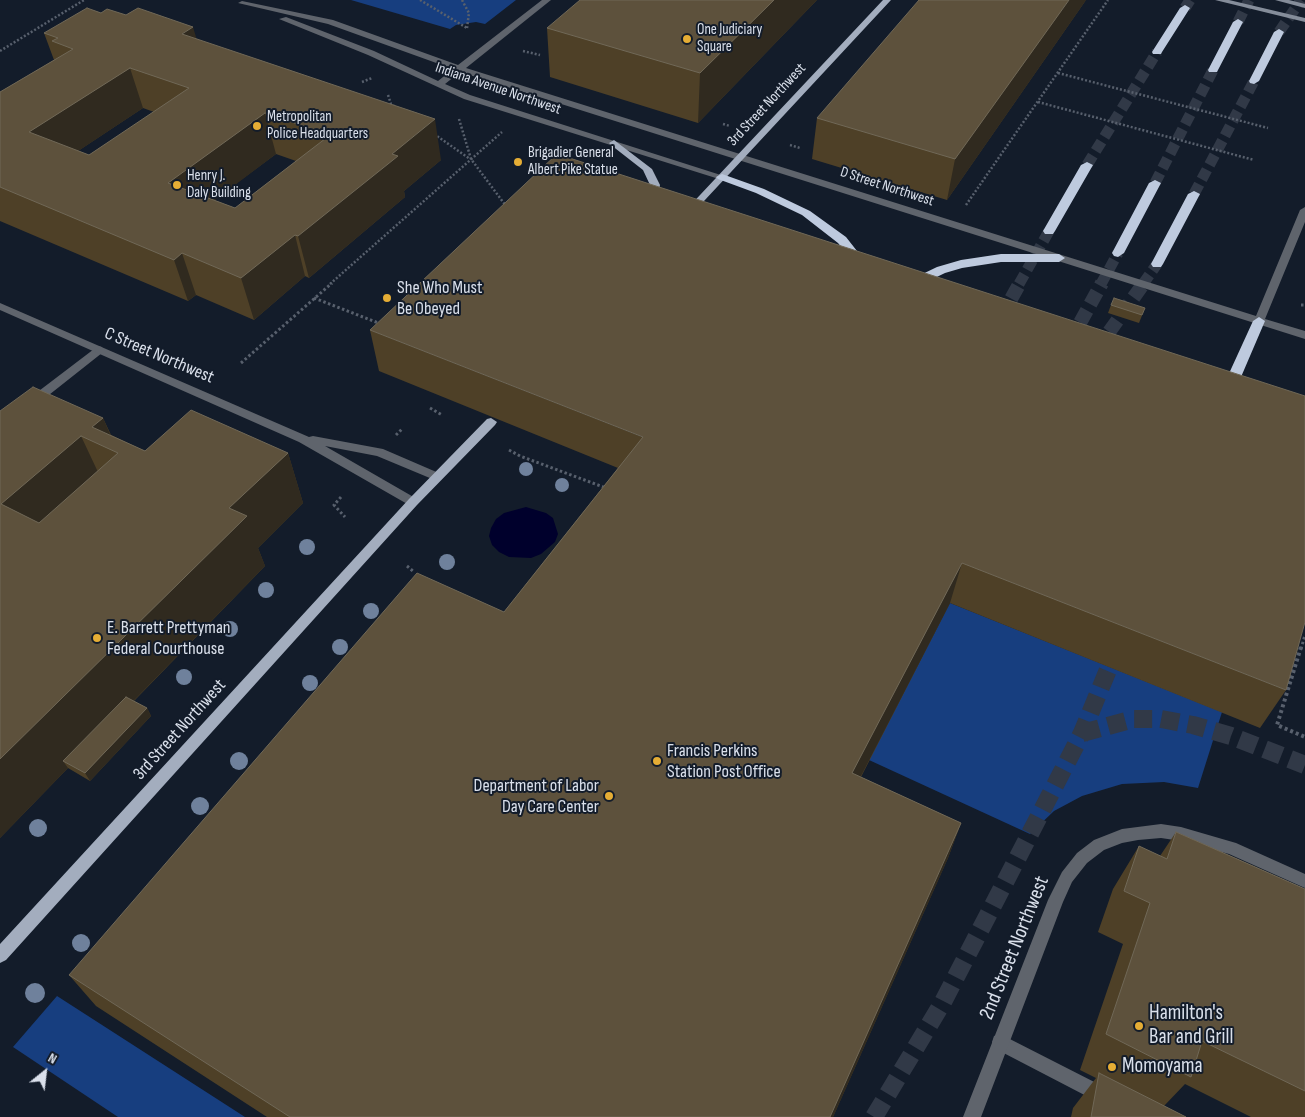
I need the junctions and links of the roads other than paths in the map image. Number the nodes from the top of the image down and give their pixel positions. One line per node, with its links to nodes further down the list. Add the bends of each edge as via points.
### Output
1 (231, 0): 6 (street, Indiana Avenue Northwest)
2 (547, 0): 13 (street)
3 (887, 0): 18 (main road, 3rd Street Northwest)
4 (1218, 0): 9 (main road)
5 (1279, 0): 7 (main road)
6 (242, 3): 13 (street, Indiana Avenue Northwest, via 330,22); 16 (street, Indiana Avenue Northwest, via 371,53)
7 (1305, 6)
8 (1186, 8): 12 (highway)
9 (1305, 20)
10 (1238, 22): 14 (highway)
11 (1279, 32): 15 (highway)
12 (1156, 52)
13 (459, 69): 16 (street); 18 (street, D Street Northwest)
14 (1213, 70)
15 (1254, 81)
16 (438, 85): 17 (street, Indiana Avenue Northwest)
17 (614, 143): 20 (street, Indiana Avenue Northwest); 23 (main road, via 647,169 653,179 654,195)
18 (741, 156): 20 (main road, 3rd Street Northwest); 28 (street, D Street Northwest)
19 (1087, 165): 26 (highway)
20 (722, 177): 25 (main road, 3rd Street Northwest); 30 (highway, via 806,213 842,240)
21 (1154, 183): 27 (highway)
22 (1194, 194): 29 (highway)
23 (649, 210)
24 (1305, 210): 33 (street)
25 (683, 218)
26 (1049, 231)
27 (1118, 253)
28 (1059, 258): 31 (highway, via 980,261 941,270); 33 (street, D Street Northwest)
29 (1157, 264)
30 (866, 273)
31 (900, 293)
32 (0, 306): 35 (street, C Street Northwest)
33 (1259, 321): 34 (street, D Street Northwest); 36 (highway)
34 (1305, 335)
35 (98, 350): 37 (street); 39 (street, C Street Northwest)
36 (1220, 406)
37 (19, 413)
38 (491, 422): 40 (main road, 3rd Street Northwest)
39 (303, 439): 40 (street, C Street Northwest, via 379,452); 41 (street, C Street Northwest)
40 (437, 477): 41 (main road, 3rd Street Northwest)
41 (413, 502): 43 (main road, 3rd Street Northwest)
42 (1305, 881): 44 (street, 2nd Street Northwest, via 1231,848 1161,831 1138,832 1099,846 1082,858 1067,877)
43 (0, 955)
44 (1000, 1042): 45 (street); 46 (street, 2nd Street Northwest)
45 (1120, 1104)
46 (972, 1117)

